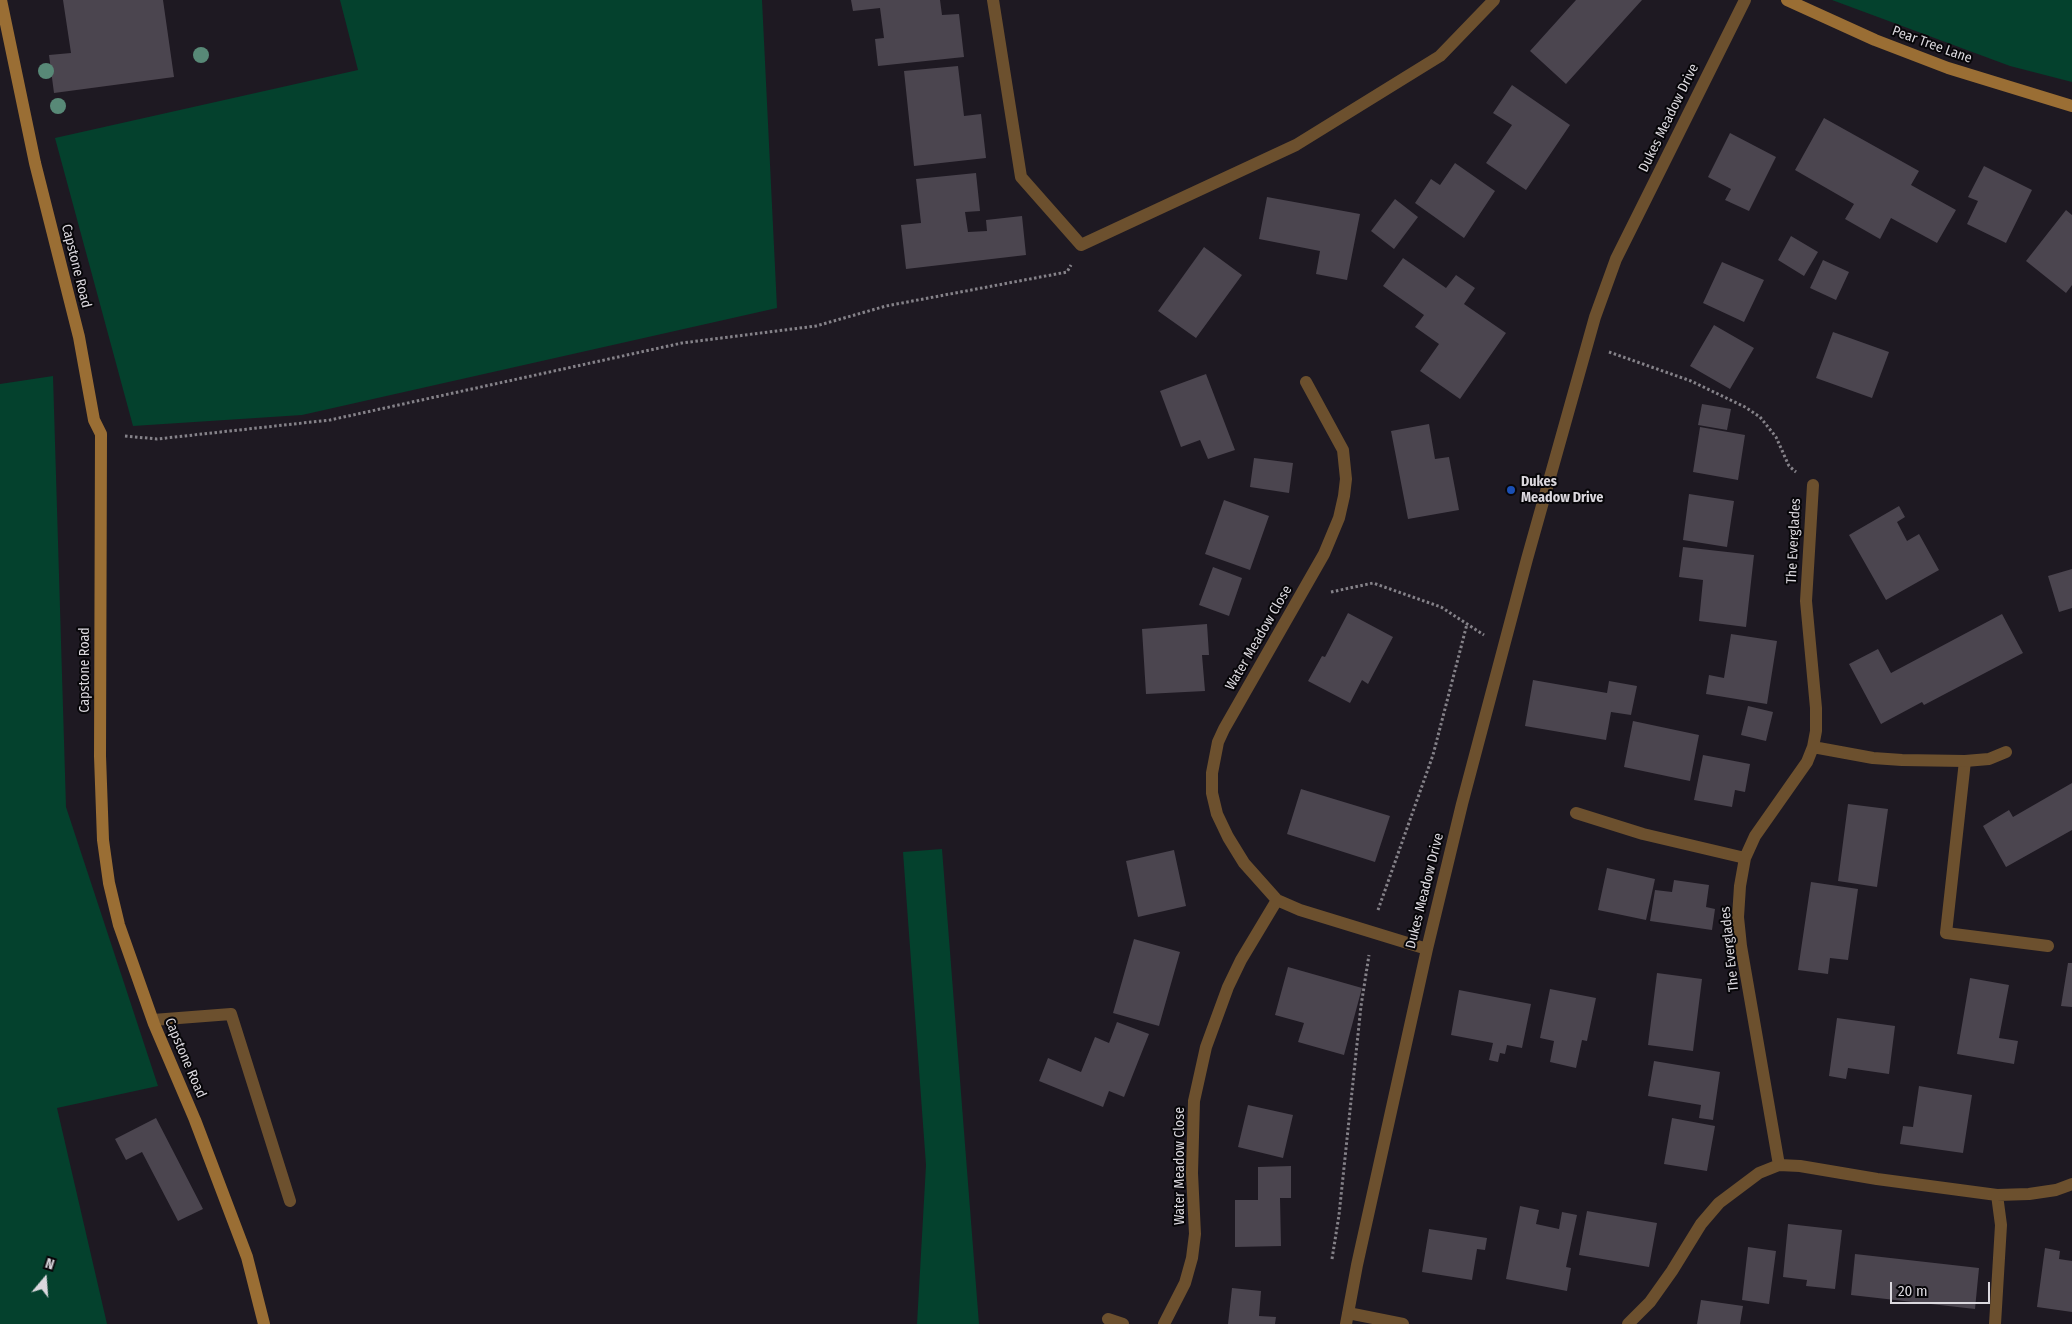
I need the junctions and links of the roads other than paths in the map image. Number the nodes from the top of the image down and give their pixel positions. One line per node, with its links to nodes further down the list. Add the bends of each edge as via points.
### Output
1 (1, 0): 17 (street, Capstone Road, via 35,163 79,338 94,420 101,434 100,756 104,840 119,925)
2 (993, 0): 3 (street, via 1021,177 1081,245 1296,145 1440,56)
3 (1494, 0)
4 (1745, 0): 16 (street, Dukes Meadow Drive, via 1616,259 1587,344 1503,647)
5 (1787, 0): 6 (street, Pear Tree Lane, via 1875,40 1948,68)
6 (2072, 106)
7 (1306, 382): 14 (street, Water Meadow Close, via 1343,450 1346,479 1339,518 1324,554 1224,729 1212,773 1217,814 1228,837 1244,863)
8 (1813, 485): 9 (street, The Everglades, via 1806,601 1816,708)
9 (1813, 747): 11 (street, via 1873,758); 13 (street, The Everglades, via 1800,773 1755,836)
10 (2006, 752): 11 (street, via 1989,759)
11 (1965, 761): 15 (street, via 1946,933)
12 (1576, 813): 13 (street, via 1643,834)
13 (1745, 858): 18 (street, The Everglades, via 1738,917 1741,946)
14 (1277, 900): 16 (street, Water Meadow Close); 26 (street, Water Meadow Close, via 1228,987 1206,1046 1194,1101 1192,1173 1195,1234 1192,1258 1185,1283)
15 (2048, 946)
16 (1427, 949): 22 (street, Dukes Meadow Drive)
17 (153, 1020): 21 (street, via 230,1014); 24 (street, Capstone Road, via 247,1257)
18 (1779, 1165): 20 (street); 28 (street, via 1759,1173 1719,1203 1701,1224 1650,1302)
19 (2072, 1184): 20 (street, via 2029,1194)
20 (1997, 1195): 29 (street, via 2001,1225)
21 (290, 1201)
22 (1347, 1318): 27 (street)
23 (1108, 1320): 25 (street)
24 (264, 1324)
25 (1123, 1324)
26 (1164, 1324)
27 (1403, 1324)
28 (1628, 1324)
29 (1994, 1324)

